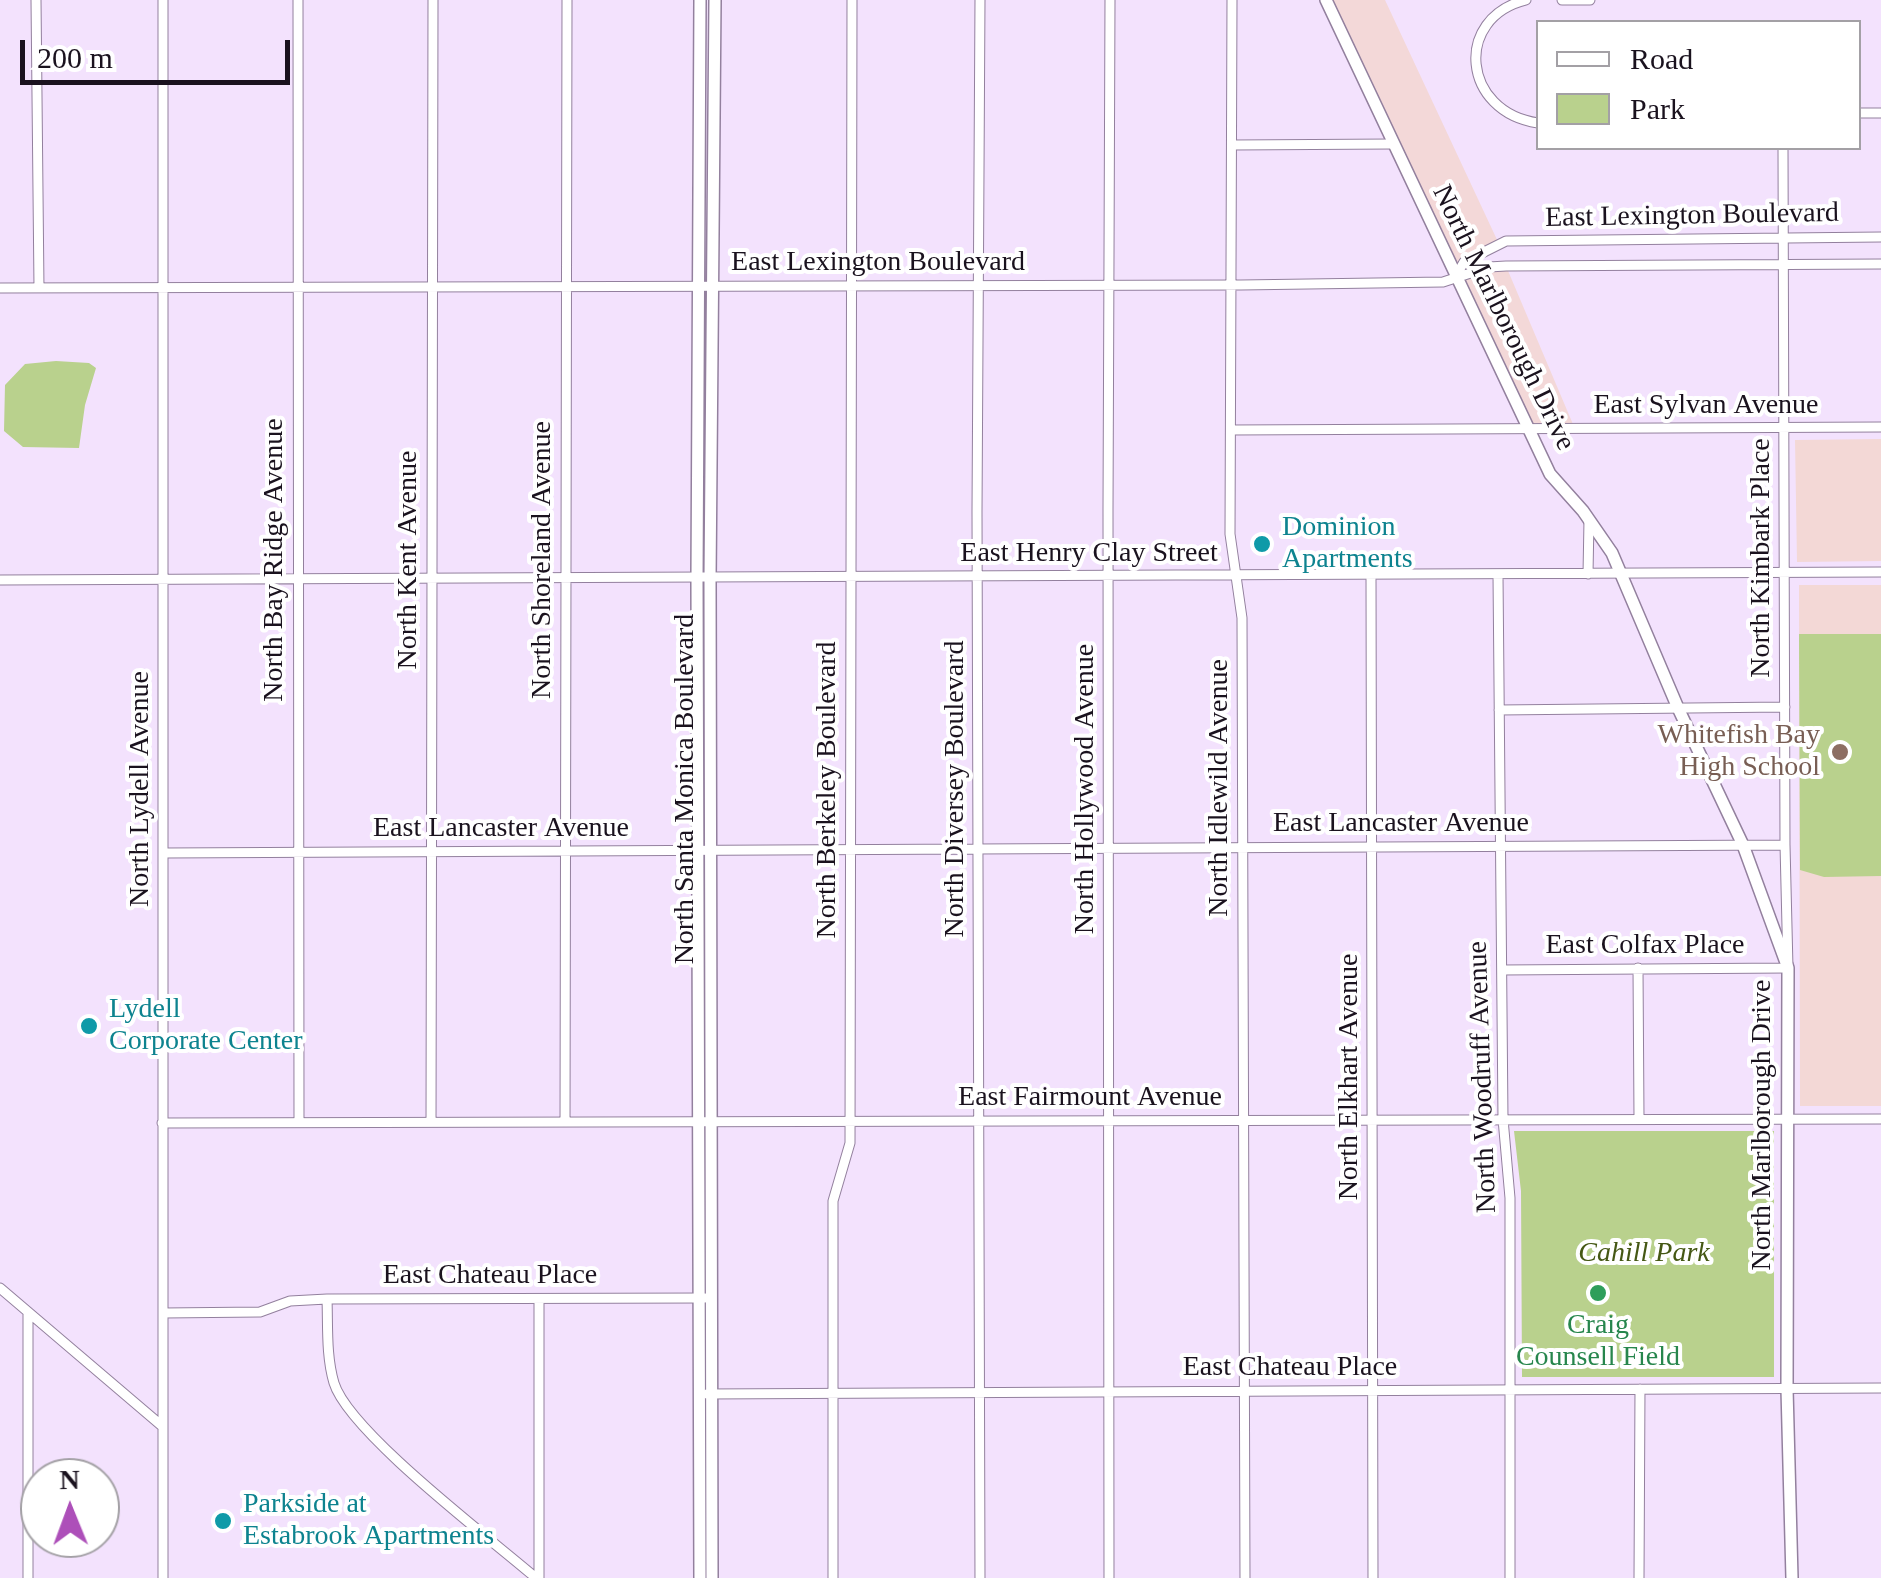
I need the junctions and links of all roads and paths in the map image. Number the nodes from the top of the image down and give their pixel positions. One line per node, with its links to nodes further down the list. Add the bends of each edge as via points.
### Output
1 (36, 0): 32 (street)
2 (163, 0): 33 (street, North Lydell Avenue)
3 (298, 0): 34 (street, North Bay Ridge Avenue)
4 (433, 0): 35 (street, North Kent Avenue)
5 (567, 0): 36 (street, North Shoreland Avenue)
6 (700, 0): 29 (street, North Santa Monica Boulevard)
7 (715, 0): 27 (street, North Santa Monica Boulevard)
8 (852, 0): 30 (street, North Berkeley Boulevard)
9 (980, 0): 28 (street, North Diversey Boulevard)
10 (1110, 0): 25 (street, North Hollywood Avenue)
11 (1232, 0): 18 (street, North Idlewild Avenue)
12 (1326, 0): 17 (street, North Marlborough Drive)
13 (1526, 0): 16 (street, via 1490,22 1476,64 1497,108)
14 (1562, 0): 15 (street)
15 (1590, 0)
16 (1536, 122)
17 (1392, 144): 18 (street); 24 (street, North Marlborough Drive)
18 (1233, 145): 26 (street, North Idlewild Avenue)
19 (1783, 150): 21 (street, North Kimbark Place)
20 (1881, 237): 21 (street, East Lexington Boulevard)
21 (1784, 238): 22 (street, North Kimbark Place); 24 (street, East Lexington Boulevard, via 1506,241 1464,262)
22 (1784, 264): 23 (street, East Lexington Boulevard); 24 (street, East Lexington Boulevard, via 1506,266); 39 (street, North Kimbark Place)
23 (1881, 264)
24 (1456, 276): 26 (street, East Lexington Boulevard, via 1443,282); 38 (street, North Marlborough Drive)
25 (1108, 285): 26 (street, East Lexington Boulevard); 28 (street, East Lexington Boulevard); 49 (street, North Hollywood Avenue)
26 (1232, 285): 40 (street, North Idlewild Avenue)
27 (714, 286): 29 (street, East Lexington Boulevard); 30 (street, East Lexington Boulevard); 53 (street, North Santa Monica Boulevard)
28 (979, 286): 30 (street, East Lexington Boulevard); 51 (street, North Diversey Boulevard)
29 (698, 287): 36 (street, East Lexington Boulevard); 53 (street, North Santa Monica Boulevard)
30 (852, 287): 50 (street, North Berkeley Boulevard)
31 (0, 288): 32 (street, East Lexington Boulevard)
32 (39, 288): 33 (street, East Lexington Boulevard)
33 (162, 288): 34 (street, East Lexington Boulevard); 57 (street, North Lydell Avenue)
34 (298, 288): 35 (street, East Lexington Boulevard); 55 (street, North Bay Ridge Avenue)
35 (432, 288): 36 (street, East Lexington Boulevard); 56 (street, North Kent Avenue)
36 (565, 288): 52 (street, North Shoreland Avenue)
37 (1881, 427): 39 (street, East Sylvan Avenue)
38 (1527, 428): 39 (street, East Sylvan Avenue); 40 (street, East Sylvan Avenue); 41 (street, North Marlborough Drive, via 1550,474)
39 (1784, 428): 43 (street, North Kimbark Place)
40 (1231, 430): 48 (street, North Idlewild Avenue, via 1230,534)
41 (1589, 520): 45 (street); 46 (street, North Marlborough Drive)
42 (1881, 572): 43 (street, East Henry Clay Street)
43 (1786, 573): 46 (street, East Henry Clay Street); 58 (street, North Kimbark Place)
44 (1498, 574): 45 (street, East Henry Clay Street); 47 (street, East Henry Clay Street); 60 (street, North Woodruff Avenue)
45 (1588, 574): 46 (street, East Henry Clay Street)
46 (1621, 574): 59 (street, North Marlborough Drive)
47 (1370, 575): 48 (street, East Henry Clay Street); 66 (street, North Elkhart Avenue)
48 (1237, 576): 49 (street, East Henry Clay Street); 65 (street, North Idlewild Avenue)
49 (1108, 577): 51 (street, East Henry Clay Street); 64 (street, North Hollywood Avenue)
50 (850, 578): 51 (street, East Henry Clay Street); 53 (street, East Henry Clay Street); 68 (street, North Berkeley Boulevard)
51 (977, 578): 67 (street, North Diversey Boulevard)
52 (565, 579): 53 (street, East Henry Clay Street); 56 (street, East Henry Clay Street); 69 (street, North Shoreland Avenue)
53 (704, 579): 70 (street, North Santa Monica Boulevard); 73 (street, North Santa Monica Boulevard)
54 (0, 580): 57 (street, East Henry Clay Street)
55 (297, 580): 56 (street, East Henry Clay Street); 57 (street, East Henry Clay Street); 71 (street, North Bay Ridge Avenue)
56 (431, 580): 72 (street, North Kent Avenue)
57 (162, 581): 74 (street, North Lydell Avenue)
58 (1785, 707): 59 (street); 61 (street, North Kimbark Place)
59 (1678, 708): 60 (street); 63 (street, North Marlborough Drive)
60 (1500, 710): 62 (street, North Woodruff Avenue)
61 (1785, 845): 63 (street, East Lancaster Avenue); 76 (street, North Kimbark Place)
62 (1500, 846): 63 (street, East Lancaster Avenue); 66 (street, East Lancaster Avenue); 77 (street, North Woodruff Avenue)
63 (1744, 846): 76 (street, North Marlborough Drive)
64 (1108, 847): 65 (street, East Lancaster Avenue); 67 (street, East Lancaster Avenue); 83 (street, North Hollywood Avenue)
65 (1243, 847): 66 (street, East Lancaster Avenue); 84 (street, North Idlewild Avenue)
66 (1372, 847): 78 (street, North Elkhart Avenue)
67 (979, 848): 68 (street, East Lancaster Avenue); 88 (street, North Diversey Boulevard)
68 (851, 850): 73 (street, East Lancaster Avenue); 91 (street, North Berkeley Boulevard)
69 (565, 851): 70 (street, East Lancaster Avenue); 72 (street, East Lancaster Avenue); 87 (street, North Shoreland Avenue)
70 (698, 851): 73 (street, East Lancaster Avenue); 89 (street, North Santa Monica Boulevard)
71 (298, 852): 72 (street, East Lancaster Avenue); 74 (street, East Lancaster Avenue); 85 (street, North Bay Ridge Avenue)
72 (431, 852): 86 (street, North Kent Avenue)
73 (712, 852): 90 (street, North Santa Monica Boulevard)
74 (165, 853): 92 (street, North Lydell Avenue)
75 (1638, 968): 76 (street, East Colfax Place); 77 (street, East Colfax Place); 79 (street)
76 (1788, 968): 81 (street, North Marlborough Drive)
77 (1502, 970): 80 (street, North Woodruff Avenue)
78 (1372, 1118): 80 (street, East Fairmount Avenue); 84 (street, East Fairmount Avenue); 102 (street, North Elkhart Avenue)
79 (1638, 1118): 80 (street, East Fairmount Avenue); 81 (street, East Fairmount Avenue)
80 (1502, 1119): 103 (street, North Woodruff Avenue, via 1510,1198)
81 (1788, 1119): 82 (street, East Fairmount Avenue); 99 (street, North Marlborough Drive)
82 (1881, 1119)
83 (1109, 1120): 84 (street, East Fairmount Avenue); 88 (street, East Fairmount Avenue); 106 (street, North Hollywood Avenue)
84 (1244, 1120): 104 (street, North Idlewild Avenue)
85 (299, 1121): 86 (street, East Fairmount Avenue); 92 (street, East Fairmount Avenue)
86 (432, 1121): 87 (street, East Fairmount Avenue)
87 (565, 1121): 89 (street, East Fairmount Avenue)
88 (979, 1121): 91 (street, East Fairmount Avenue); 105 (street, North Diversey Boulevard)
89 (698, 1122): 90 (street, East Fairmount Avenue); 94 (street, North Santa Monica Boulevard)
90 (712, 1122): 91 (street, East Fairmount Avenue); 94 (street, North Santa Monica Boulevard)
91 (850, 1122): 107 (street, North Berkeley Boulevard, via 847,1160 833,1201)
92 (162, 1123): 97 (street, North Lydell Avenue)
93 (0, 1288): 98 (street)
94 (706, 1298): 96 (street, East Chateau Place); 108 (street, North Santa Monica Boulevard)
95 (327, 1299): 96 (street, East Chateau Place); 97 (street, East Chateau Place, via 290,1301 260,1312); 112 (street, via 329,1357 348,1411)
96 (539, 1299): 112 (street)
97 (164, 1313): 109 (street, North Lydell Avenue)
98 (28, 1314): 109 (street); 110 (street)
99 (1788, 1388): 100 (street, East Chateau Place); 101 (street, East Chateau Place); 122 (street, North Marlborough Drive)
100 (1881, 1388)
101 (1640, 1389): 103 (street, East Chateau Place); 121 (street)
102 (1373, 1390): 103 (street, East Chateau Place); 104 (street, East Chateau Place); 119 (street, North Elkhart Avenue)
103 (1509, 1390): 120 (street, North Woodruff Avenue)
104 (1245, 1391): 106 (street, East Chateau Place); 118 (street, North Idlewild Avenue)
105 (979, 1392): 106 (street, East Chateau Place); 107 (street, East Chateau Place); 116 (street, North Diversey Boulevard)
106 (1108, 1392): 117 (street, North Hollywood Avenue)
107 (832, 1393): 108 (street, East Chateau Place); 115 (street, North Berkeley Boulevard)
108 (706, 1394): 113 (street, North Santa Monica Boulevard); 114 (street, North Santa Monica Boulevard)
109 (162, 1426): 111 (street, North Lydell Avenue)
110 (28, 1578)
111 (163, 1578)
112 (537, 1578)
113 (700, 1578)
114 (712, 1578)
115 (833, 1578)
116 (980, 1578)
117 (1109, 1578)
118 (1245, 1578)
119 (1373, 1578)
120 (1510, 1578)
121 (1639, 1578)
122 (1792, 1578)

